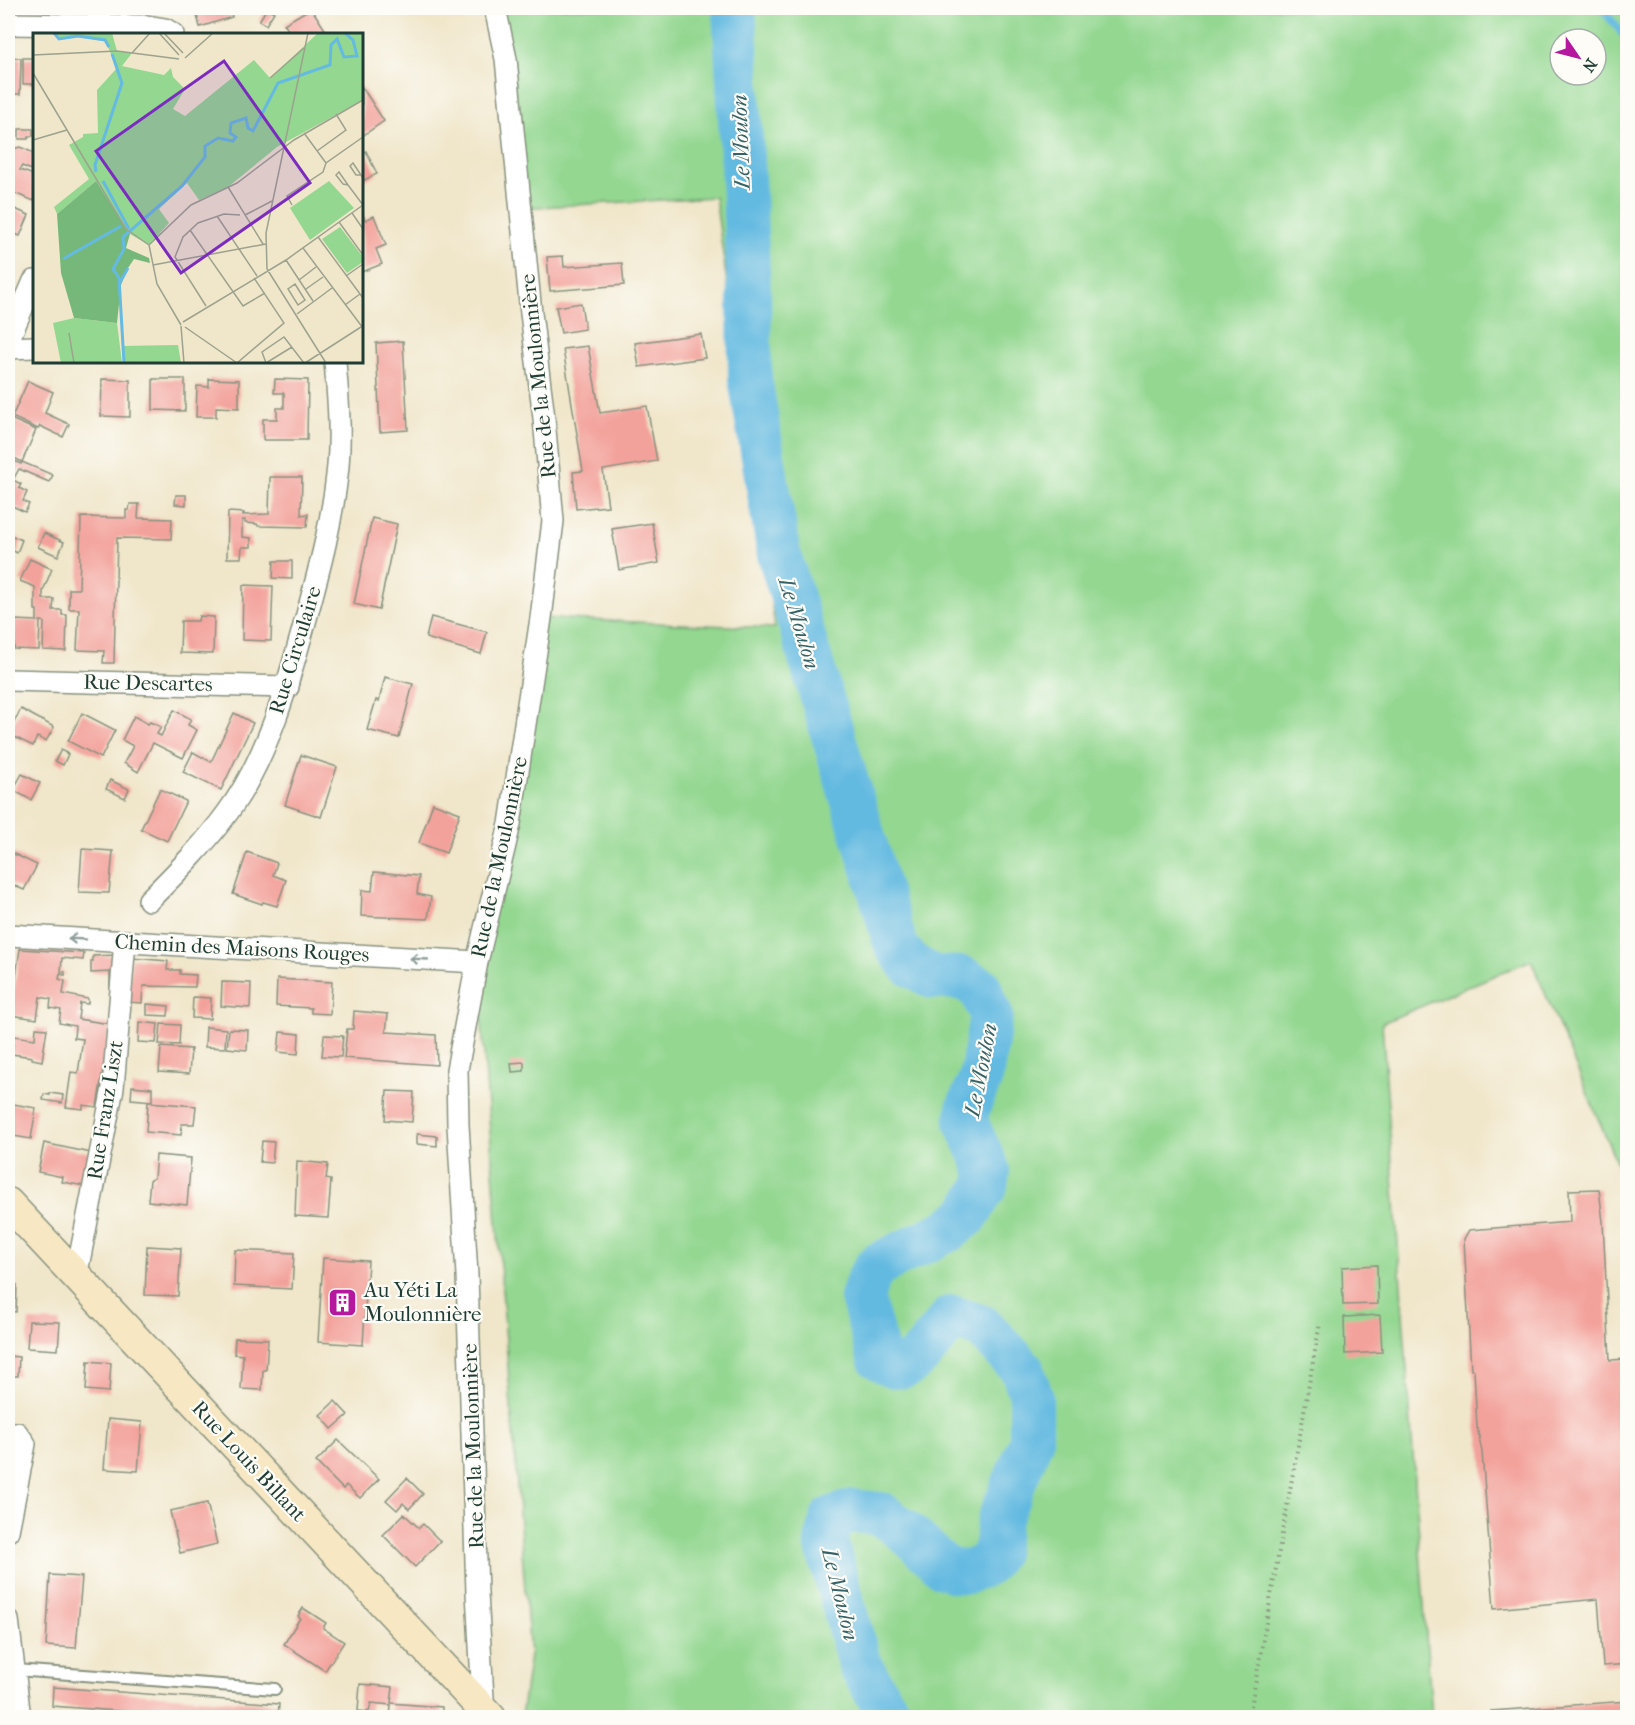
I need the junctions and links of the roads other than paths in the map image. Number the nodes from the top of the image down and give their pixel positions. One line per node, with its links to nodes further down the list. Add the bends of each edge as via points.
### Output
1 (495, 8): 15 (street, Rue de la Moulonnière, via 506,59 553,521 510,824)
2 (149, 23): 3 (street); 4 (street)
3 (8, 24)
4 (171, 33)
5 (33, 283): 6 (street)
6 (8, 341)
7 (33, 347): 8 (street)
8 (8, 348)
9 (335, 363): 11 (street, Rue Circulaire, via 338,466 321,564)
10 (8, 680): 11 (street, Rue Descartes)
11 (288, 687): 12 (street, Rue Circulaire, via 259,759 230,811)
12 (149, 900)
13 (8, 935): 14 (street, Chemin des Maisons Rouges, one-way to 13)
14 (125, 941): 15 (street, Chemin des Maisons Rouges, one-way to 14); 17 (street, Rue Franz Liszt, via 113,1088)
15 (477, 962): 23 (street, Rue de la Moulonnière, via 457,1070 477,1593)
16 (8, 1203): 17 (street, Rue Louis Billant)
17 (76, 1277): 23 (street, Rue Louis Billant)
18 (8, 1433): 19 (street, via 17,1434 25,1444)
19 (8, 1531)
20 (8, 1620): 21 (street)
21 (15, 1670): 22 (lane); 24 (street)
22 (275, 1689)
23 (486, 1715)
24 (20, 1718)

